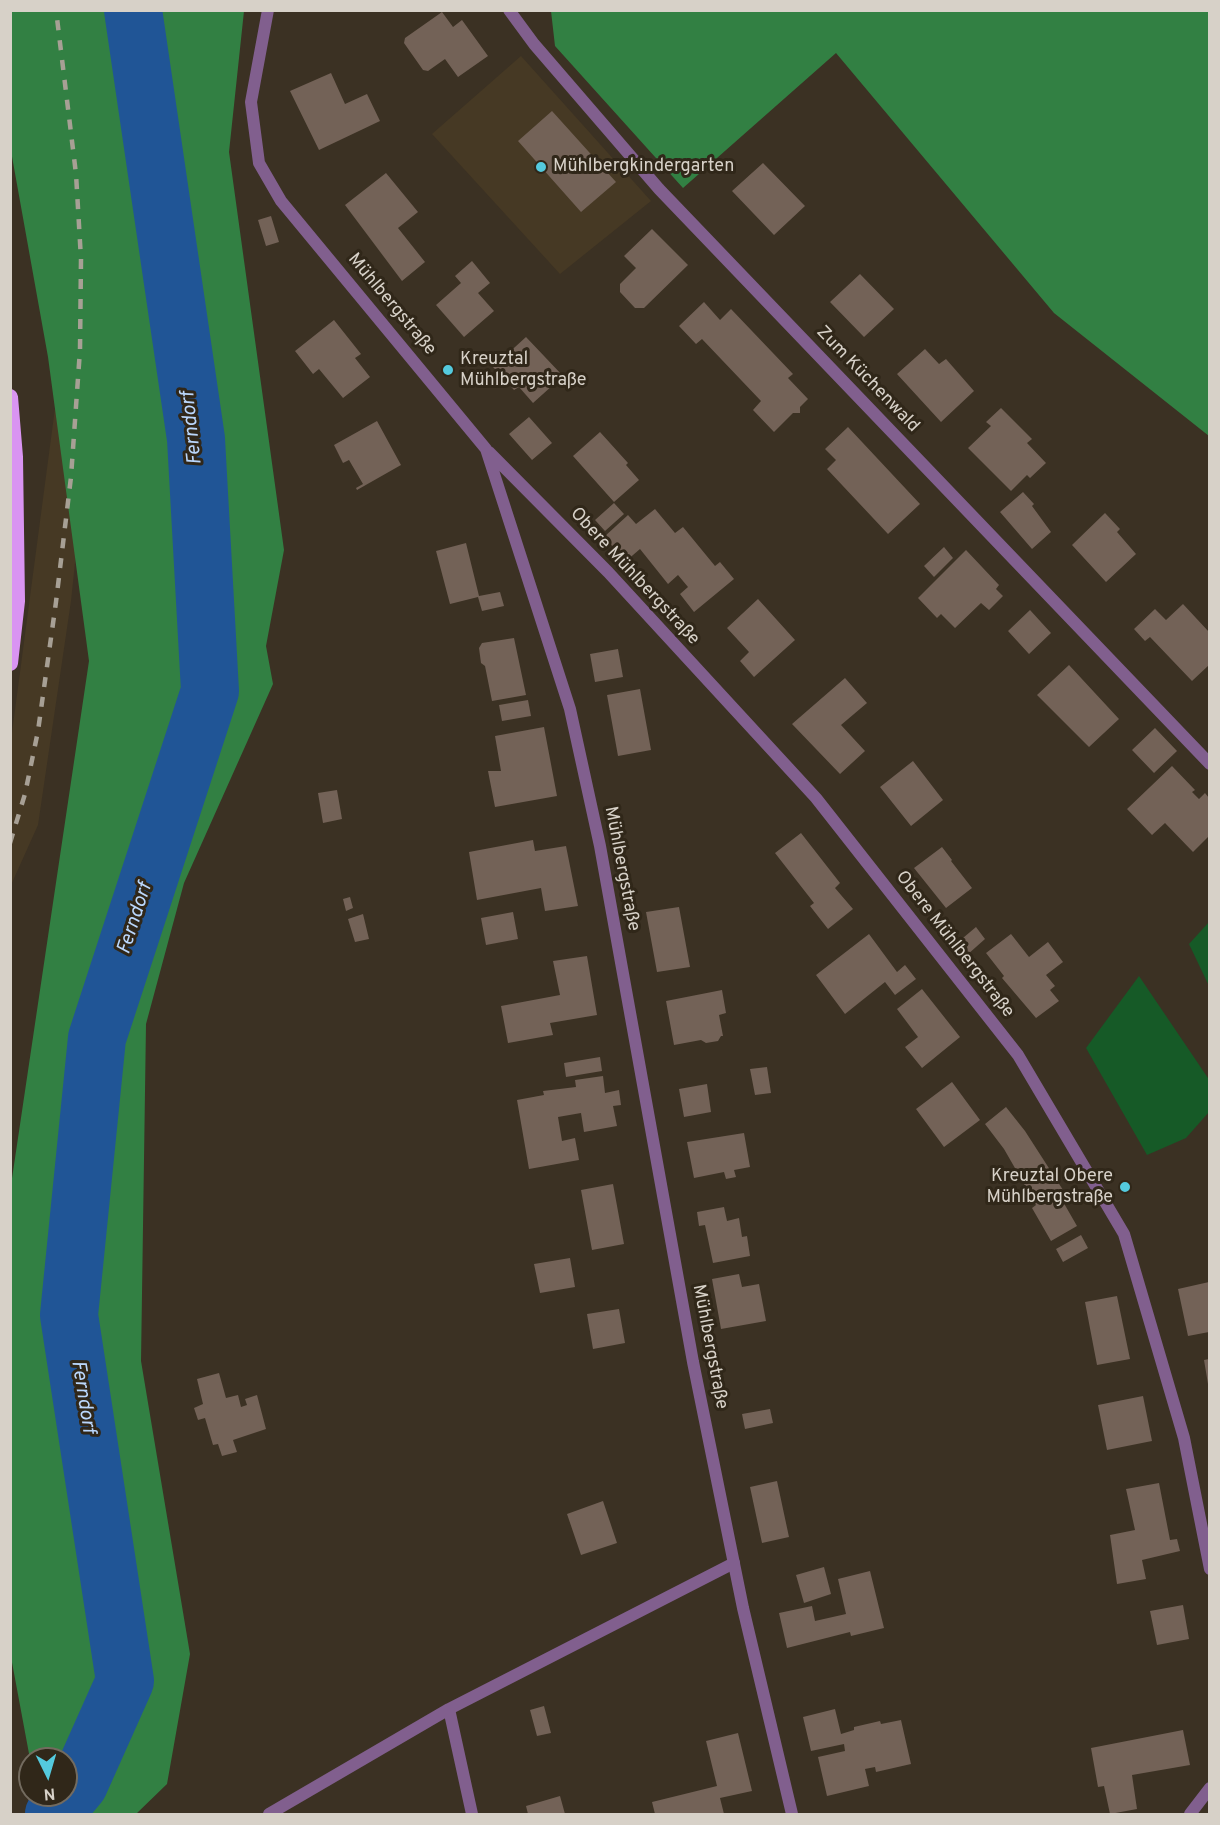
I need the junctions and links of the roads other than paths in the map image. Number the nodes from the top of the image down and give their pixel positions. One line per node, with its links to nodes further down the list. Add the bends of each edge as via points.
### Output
1 (268, 10): 4 (street, Mühlbergstraße, via 250,102 259,163 281,201)
2 (509, 10): 6 (street, Zum Küchenwald, via 659,189)
3 (10, 397): 5 (highway, via 17,602)
4 (486, 449): 7 (street, Mühlbergstraße, via 572,721 600,846 693,1362); 8 (street, Obere Mühlbergstraße, via 608,572 816,798 1018,1056 1124,1234 1184,1438)
5 (10, 663)
6 (1209, 764)
7 (734, 1563): 9 (street); 13 (street, Mühlbergstraße)
8 (1209, 1569)
9 (449, 1709): 11 (street); 12 (street)
10 (1209, 1788): 14 (street)
11 (269, 1815)
12 (472, 1815)
13 (792, 1815)
14 (1190, 1815)

